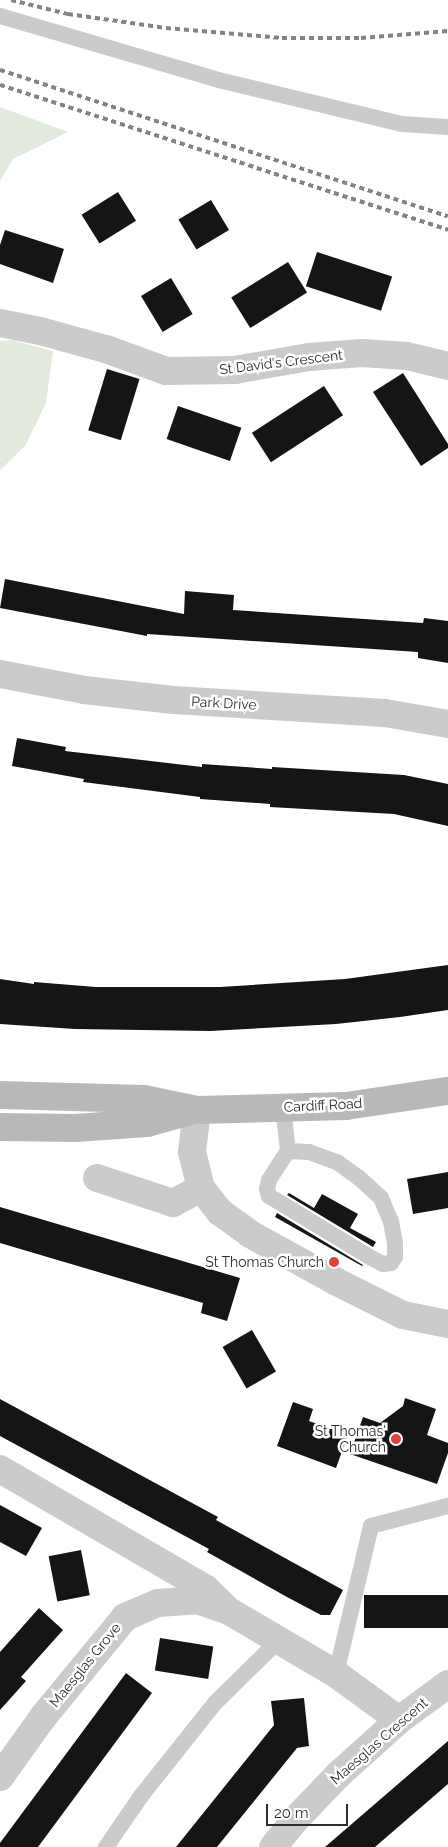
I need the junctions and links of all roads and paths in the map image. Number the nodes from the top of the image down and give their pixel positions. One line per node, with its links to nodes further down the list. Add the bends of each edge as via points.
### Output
1 (0, 16): 2 (lane, via 223,81 402,124)
2 (448, 127)
3 (0, 323): 4 (street, St David's Crescent, via 106,349 166,372 235,370 362,352 407,356)
4 (448, 366)
5 (0, 674): 6 (street, Park Drive, via 84,690 173,700 385,713)
6 (448, 724)
7 (448, 1091): 9 (main road, Cardiff Road, via 346,1106)
8 (0, 1095): 10 (main road, Cardiff Road, via 144,1099)
9 (283, 1107): 10 (main road, Cardiff Road); 12 (lane)
10 (196, 1110): 11 (main road, Cardiff Road, via 147,1123 75,1128); 14 (street, via 192,1152)
11 (0, 1127)
12 (288, 1152): 12 (lane, via 309,1152 337,1162 381,1198 391,1221 395,1243 395,1257 390,1263 383,1264 368,1256 270,1196 267,1189 269,1180)
13 (97, 1178): 14 (street, via 173,1203)
14 (201, 1188): 15 (street, via 220,1212 250,1234 326,1276 404,1315)
15 (448, 1324)
16 (0, 1469): 18 (street, Maesglas Grove, via 206,1589)
17 (448, 1506): 20 (lane, via 371,1526)
18 (229, 1611): 19 (street, Maesglas Grove); 23 (street, Maesglas Grove, via 197,1600 158,1603 125,1617 43,1717)
19 (278, 1641): 20 (street, Maesglas Grove); 24 (lane, via 215,1703 141,1796)
20 (336, 1674): 22 (street, Maesglas Grove)
21 (448, 1684): 22 (street, Maesglas Crescent)
22 (399, 1720): 25 (street, Maesglas Crescent, via 338,1775)
23 (0, 1777)
24 (106, 1847)
25 (273, 1847)

